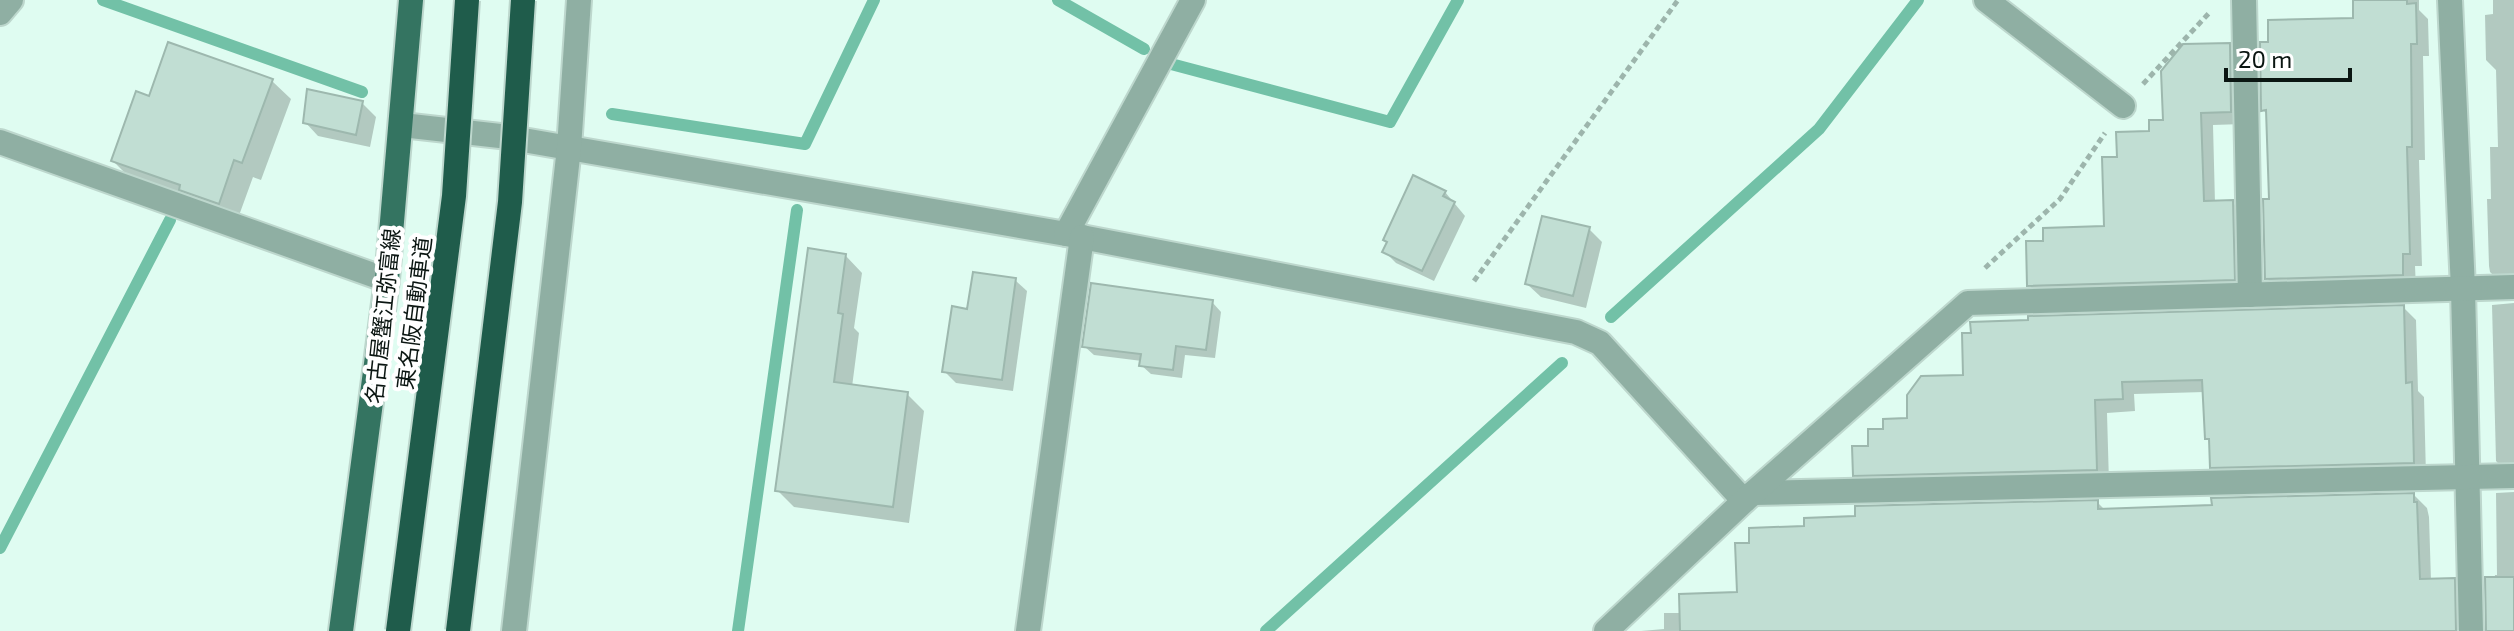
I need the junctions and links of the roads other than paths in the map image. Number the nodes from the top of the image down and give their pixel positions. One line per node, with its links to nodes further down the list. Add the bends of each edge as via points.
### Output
1 (11, 0): 10 (street)
2 (411, 0): 12 (main road, 名古屋蟹江弥富線)
3 (467, 0): 24 (highway, 東名阪自動車道, bridge, via 454,196)
4 (523, 0): 25 (highway, bridge, via 510,202)
5 (579, 0): 14 (street)
6 (1193, 0): 15 (street)
7 (1986, 0): 11 (street)
8 (2244, 0): 19 (street)
9 (2450, 0): 18 (street)
10 (0, 13)
11 (2123, 106)
12 (402, 125): 14 (street); 16 (main road, 名古屋蟹江弥富線)
13 (0, 142): 16 (street)
14 (569, 148): 15 (street); 26 (street)
15 (1074, 236): 22 (street, via 1576,332 1600,343); 27 (street)
16 (387, 280): 23 (main road, 名古屋蟹江弥富線)
17 (2514, 287): 18 (street)
18 (2463, 289): 19 (street); 21 (street)
19 (2250, 295): 22 (street, via 1968,303)
20 (2514, 476): 21 (street)
21 (2467, 477): 22 (street); 29 (street)
22 (1748, 497): 28 (street)
23 (341, 631)
24 (398, 631)
25 (458, 631)
26 (514, 631)
27 (1028, 631)
28 (1606, 631)
29 (2471, 631)

